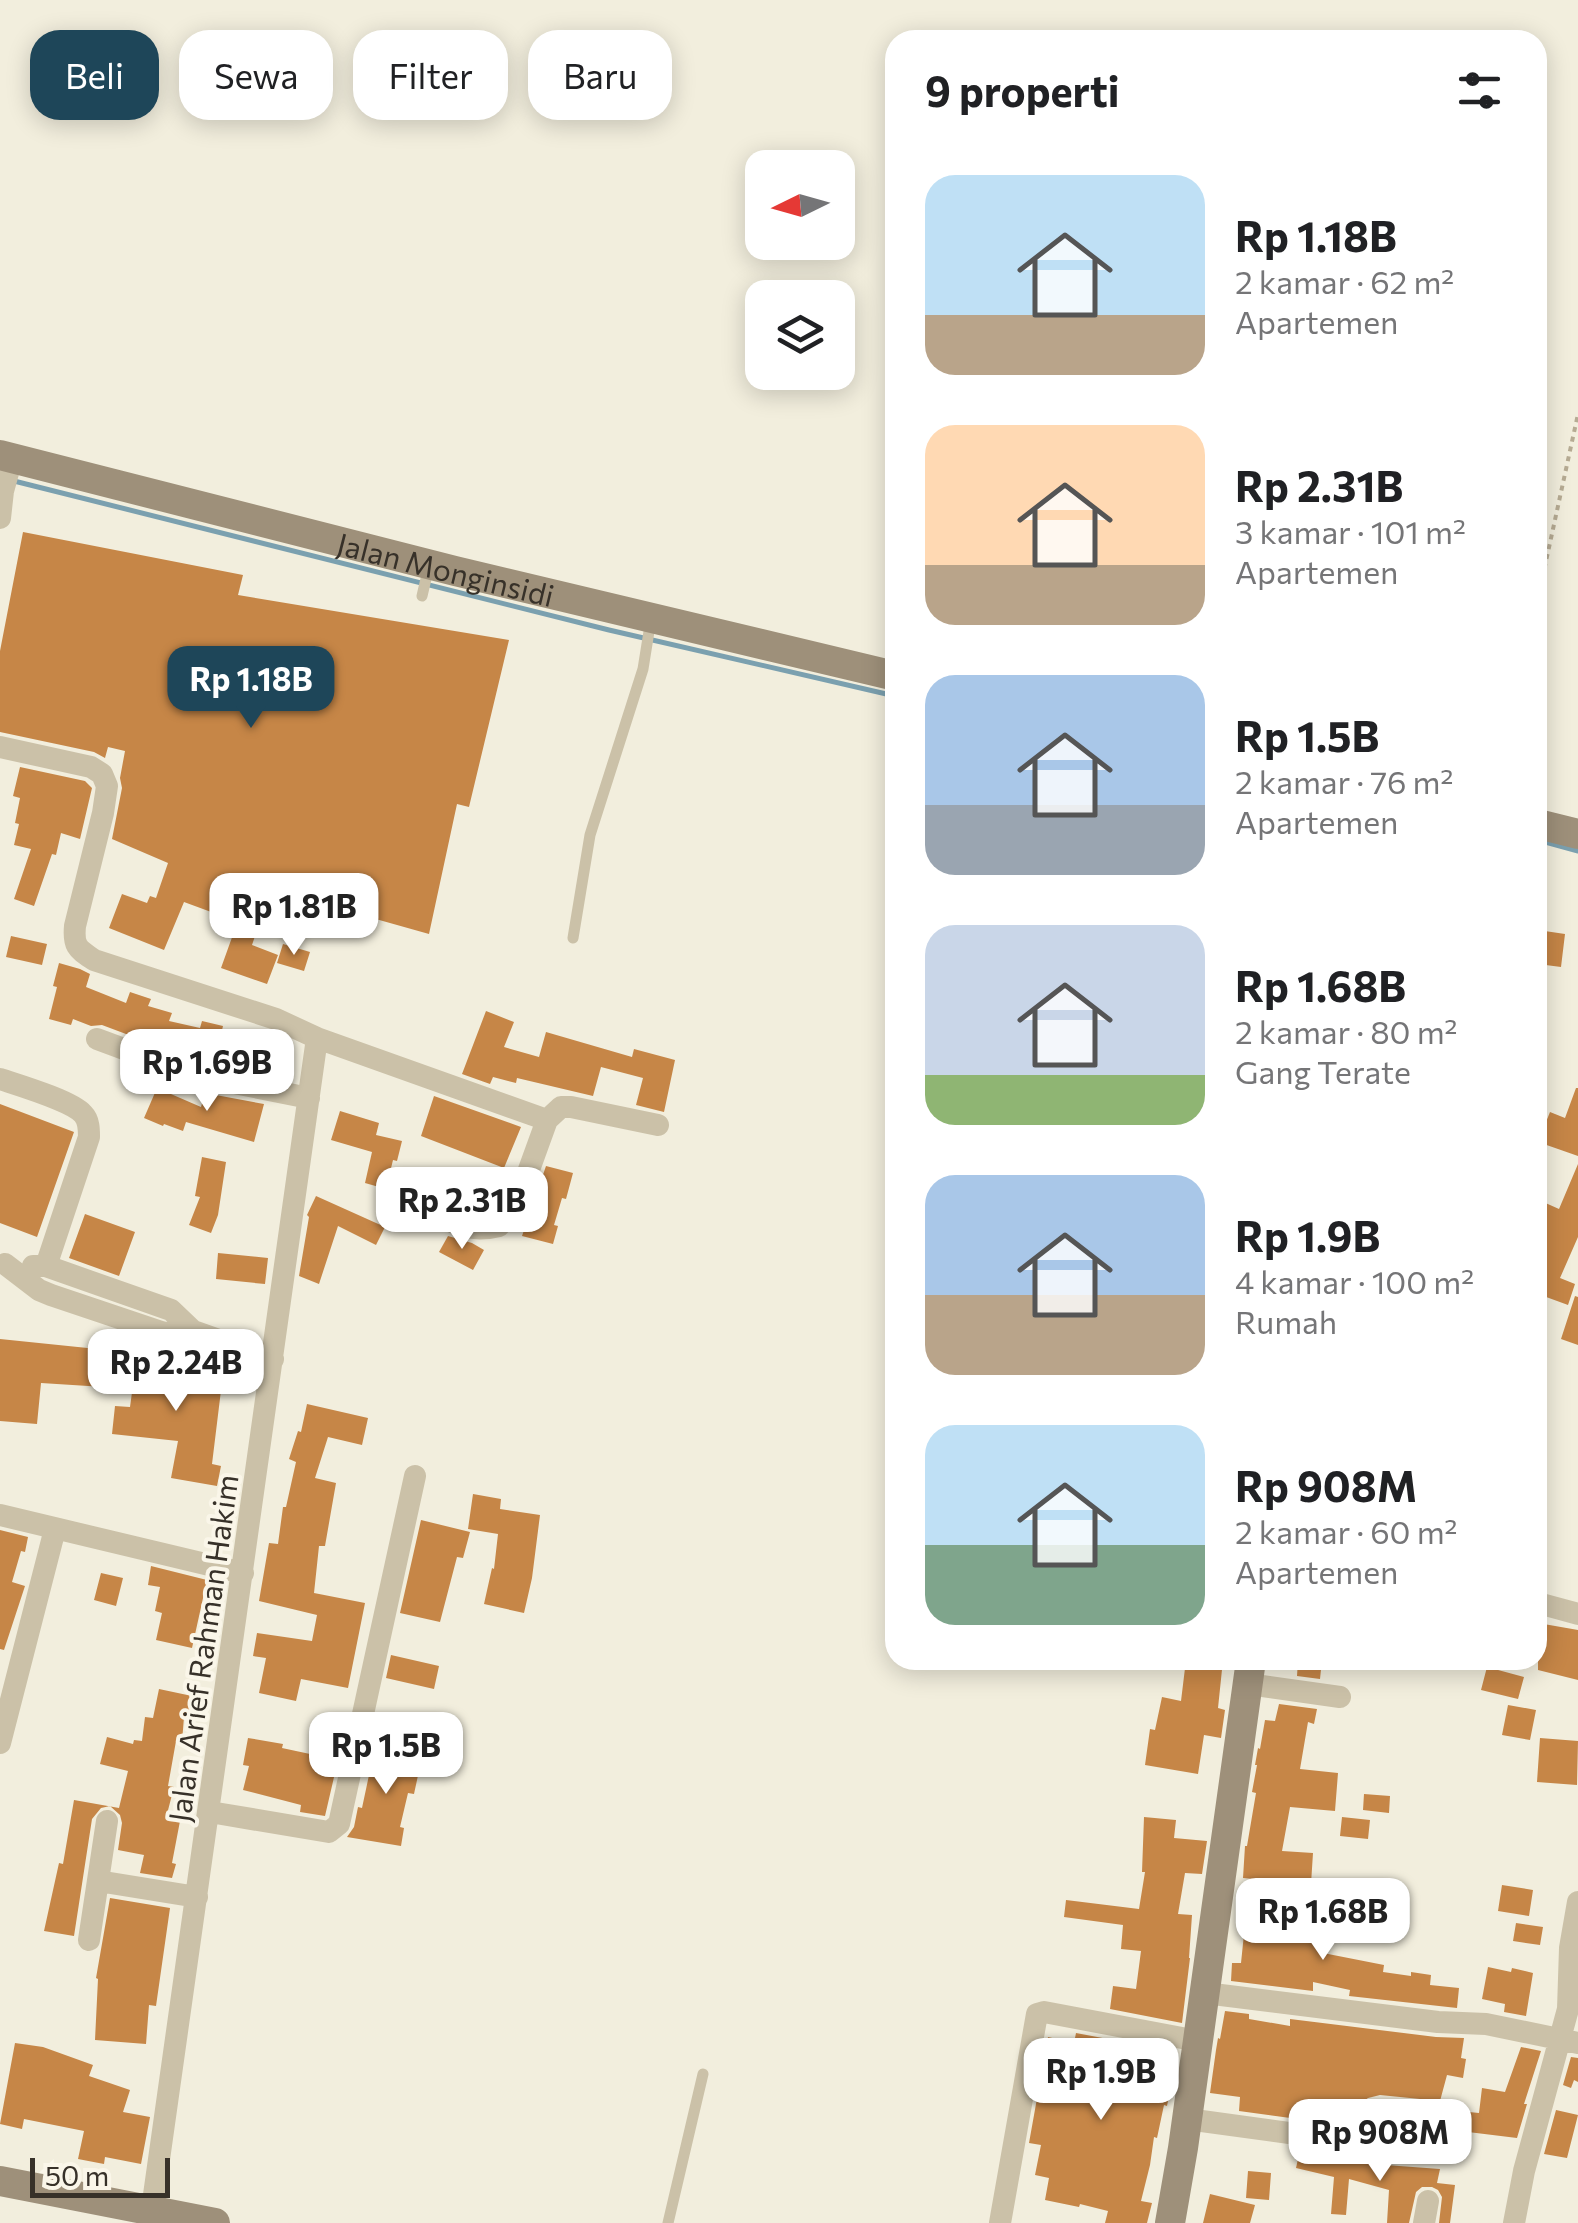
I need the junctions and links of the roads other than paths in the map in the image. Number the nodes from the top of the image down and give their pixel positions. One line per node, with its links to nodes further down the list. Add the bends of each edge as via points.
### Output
1 (6, 468): 2 (street); 3 (main road, Jalan Monginsidi)
2 (0, 518)
3 (429, 568): 4 (lane); 5 (main road, Jalan Monginsidi)
4 (422, 596)
5 (650, 623): 6 (main road, Jalan Monginsidi); 10 (lane, via 643,670 590,836)
6 (885, 674)
7 (0, 747): 11 (street, via 91,767 107,786 75,926 78,949)
8 (1547, 826): 9 (main road)
9 (1578, 834)
10 (572, 938)
11 (317, 1038): 14 (street, Jalan Arief Rahman Hakim); 15 (street)
12 (96, 1039): 14 (street, via 210,1080)
13 (0, 1079): 19 (street, via 86,1117 90,1137)
14 (309, 1098): 22 (street, Jalan Arief Rahman Hakim)
15 (547, 1120): 16 (street, via 571,1107); 17 (street, via 518,1200 499,1226 467,1229)
16 (658, 1125)
17 (418, 1204)
18 (2, 1264): 19 (street); 20 (street)
19 (52, 1268): 20 (street); 21 (street, via 170,1310)
20 (51, 1295): 21 (street, via 164,1334)
21 (192, 1331): 22 (street)
22 (273, 1359): 26 (street, Jalan Arief Rahman Hakim)
23 (415, 1476): 32 (street, via 339,1824 329,1832)
24 (0, 1516): 25 (street)
25 (55, 1529): 26 (street); 31 (street)
26 (243, 1573): 32 (street, Jalan Arief Rahman Hakim)
27 (1547, 1605): 28 (street)
28 (1578, 1614)
29 (1249, 1672): 30 (street); 38 (main road)
30 (1340, 1697)
31 (0, 1743)
32 (210, 1812): 35 (street, Jalan Arief Rahman Hakim)
33 (107, 1821): 34 (street)
34 (98, 1881): 35 (street); 37 (street)
35 (197, 1897): 45 (street, Jalan Arief Rahman Hakim)
36 (1578, 1902): 39 (street)
37 (89, 1940)
38 (1205, 1994): 39 (street, via 1486,2024); 40 (main road)
39 (1569, 2040): 50 (street, via 1524,2170)
40 (1198, 2041): 43 (main road); 48 (street, via 1037,2014)
41 (703, 2074): 47 (lane)
42 (1455, 2117): 43 (street, via 1379,2110 1364,2118 1350,2141)
43 (1187, 2119): 49 (main road)
44 (0, 2182): 45 (main road)
45 (152, 2210): 46 (main road)
46 (215, 2223)
47 (668, 2223)
48 (1000, 2223)
49 (1170, 2223)
50 (1514, 2223)

